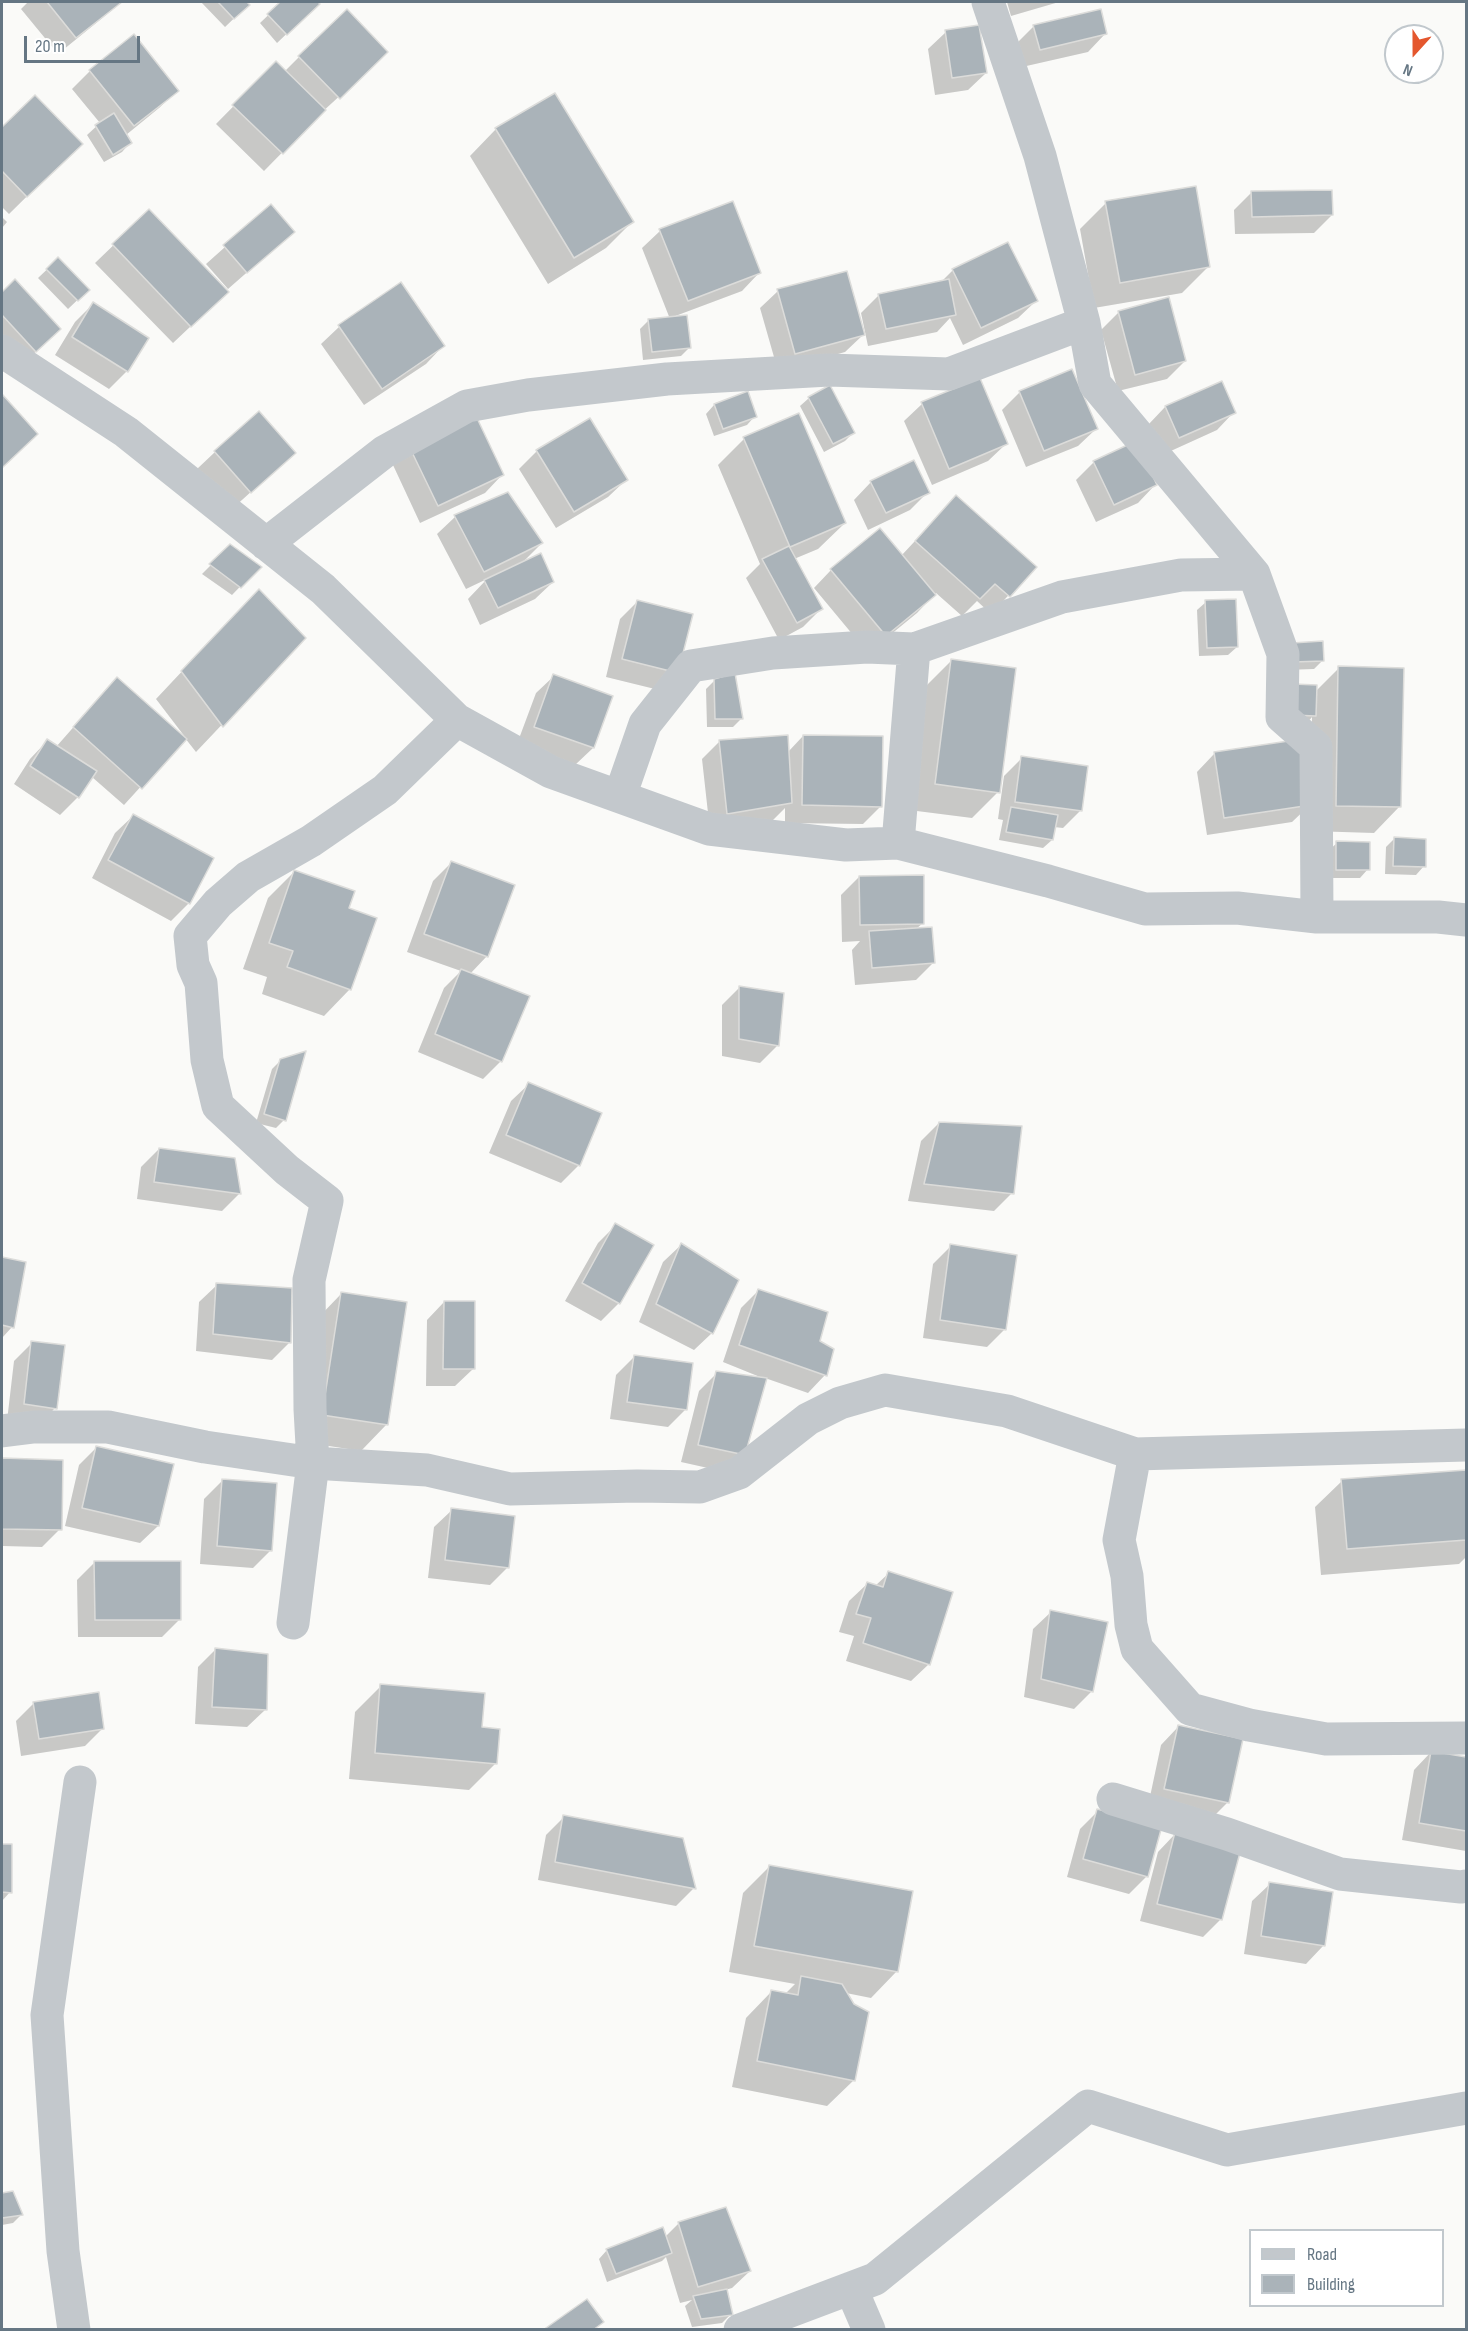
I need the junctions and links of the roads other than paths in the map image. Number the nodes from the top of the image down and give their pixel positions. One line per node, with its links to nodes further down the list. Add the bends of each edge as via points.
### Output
1 (988, 2): 2 (street, via 1040,156)
2 (1084, 323): 4 (street, via 949,374 829,370 667,379 467,406 384,452); 5 (street, via 1095,384)
3 (2, 351): 4 (street, via 126,432)
4 (266, 544): 7 (street, via 323,589)
5 (1254, 574): 6 (street, via 1181,574 1062,597); 10 (street, via 1283,654 1282,717 1316,747)
6 (914, 649): 8 (street, via 867,647 773,653 691,666 645,724); 9 (street)
7 (457, 720): 8 (street, via 551,772); 15 (street, via 384,790 311,841 248,877 218,903 190,936 193,965 201,983 207,1060 218,1106 327,1201 309,1280)
8 (620, 796): 9 (street, via 709,829 846,845)
9 (898, 843): 10 (street, via 1145,909 1237,908)
10 (1317, 917): 11 (street)
11 (1467, 920)
12 (2, 1431): 15 (street, via 108,1427 205,1447)
13 (1467, 1445): 14 (street)
14 (1136, 1454): 15 (street, via 1007,1411 885,1390 840,1403 807,1419 739,1473 700,1487 510,1489 427,1470); 17 (street, via 1119,1540 1131,1624 1137,1649 1190,1709 1326,1739)
15 (313, 1462): 16 (street)
16 (293, 1623)
17 (1467, 1738)
18 (80, 1782): 23 (street, via 47,2015 63,2251)
19 (1113, 1799): 20 (street, via 1340,1874)
20 (1467, 1886)
21 (1467, 2108): 22 (street, via 1227,2150 1088,2106 875,2279)
22 (851, 2288): 24 (street); 25 (street)
23 (74, 2330)
24 (740, 2330)
25 (869, 2330)

